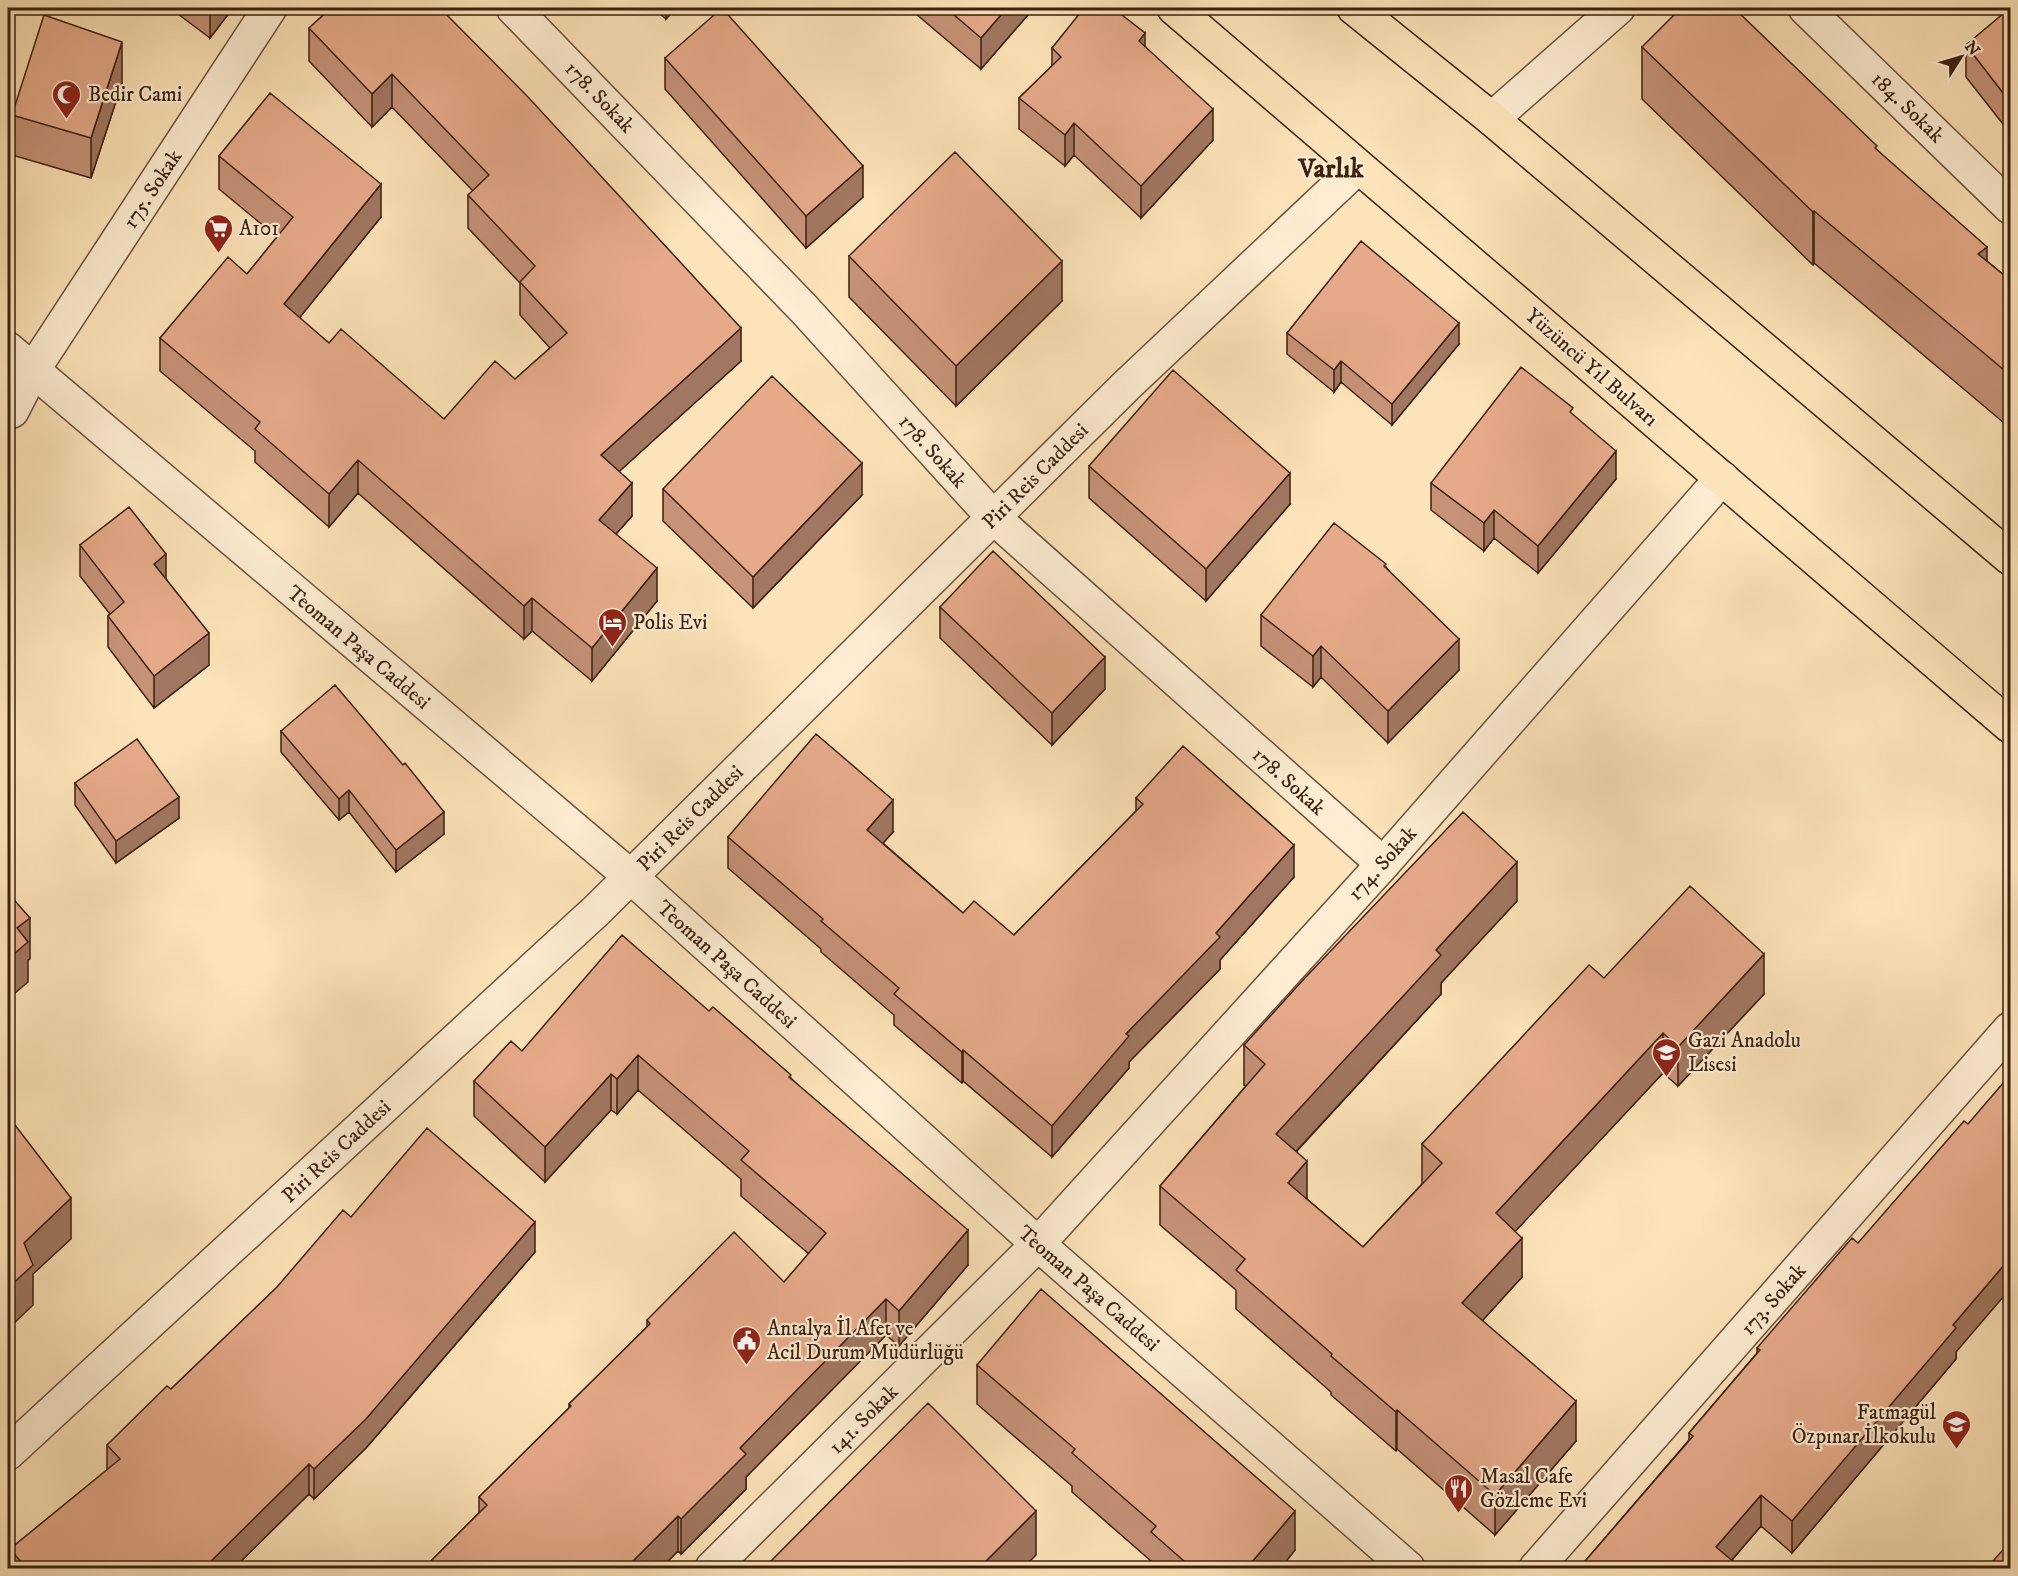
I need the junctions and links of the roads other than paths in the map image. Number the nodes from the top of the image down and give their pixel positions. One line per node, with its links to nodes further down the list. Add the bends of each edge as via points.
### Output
1 (270, 8): 11 (street, 175. Sokak)
2 (513, 8): 14 (street, 178. Sokak, via 804,309)
3 (1174, 8): 8 (main road, Yüzüncü Yıl Bulvarı)
4 (1354, 8): 7 (main road)
5 (1618, 8): 7 (street)
6 (1805, 8): 9 (street, 184. Sokak)
7 (1492, 119): 15 (main road)
8 (1358, 167): 13 (main road, Yüzüncü Yıl Bulvarı); 14 (street, Piri Reis Caddesi)
9 (2010, 207)
10 (8, 349): 11 (street, Teoman Paşa Caddesi)
11 (33, 370): 12 (street, 175. Sokak); 18 (street, Teoman Paşa Caddesi)
12 (12, 411)
13 (1722, 478): 16 (main road, Yüzüncü Yıl Bulvarı); 17 (street, 174. Sokak)
14 (993, 517): 17 (street, 178. Sokak); 18 (street, Piri Reis Caddesi)
15 (2010, 558)
16 (2010, 726)
17 (1383, 864): 20 (street, 174. Sokak)
18 (631, 877): 20 (street, Teoman Paşa Caddesi); 21 (street, Piri Reis Caddesi)
19 (2010, 1029): 24 (street, 173. Sokak)
20 (1038, 1244): 22 (street, 141. Sokak); 23 (street, Teoman Paşa Caddesi)
21 (8, 1453)
22 (712, 1569)
23 (1408, 1569)
24 (1536, 1569)

